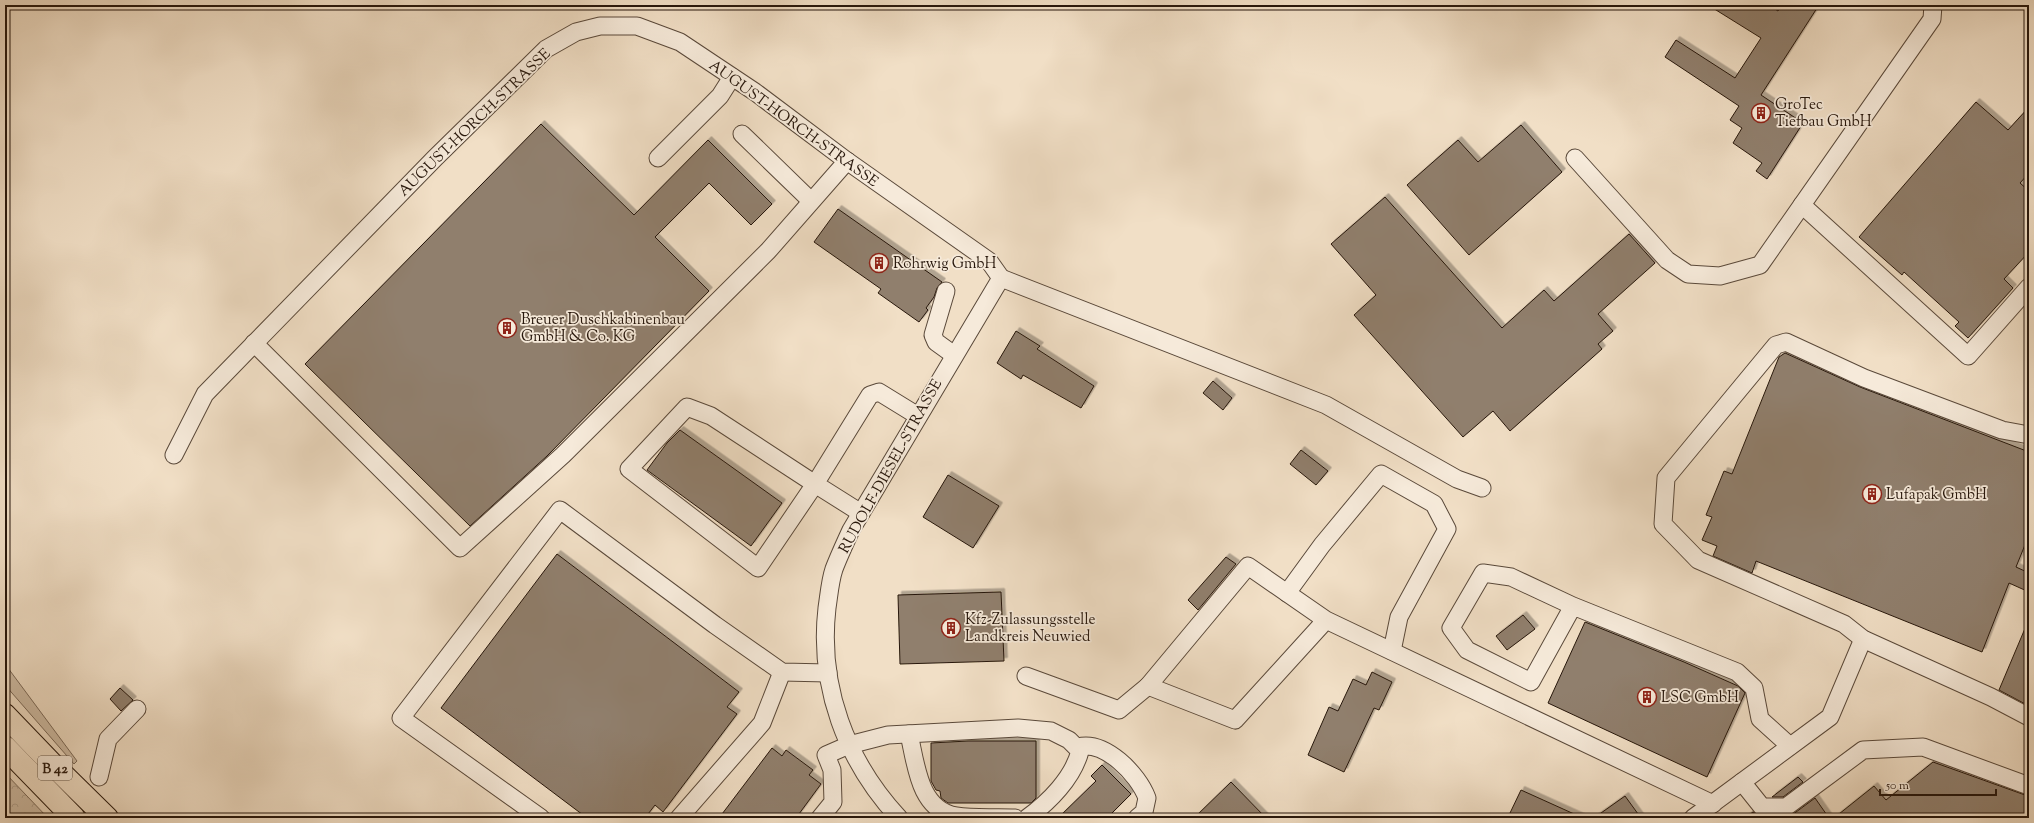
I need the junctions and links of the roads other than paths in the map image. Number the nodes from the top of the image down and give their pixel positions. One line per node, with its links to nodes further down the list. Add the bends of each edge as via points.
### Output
1 (1933, 5): 8 (street, via 1932,19)
2 (732, 77): 4 (street, via 720,96); 6 (street, AUGUST-HORCH-STRASSE); 12 (street, AUGUST-HORCH-STRASSE, via 680,42 637,26 600,26 576,32 546,49)
3 (742, 134): 7 (street)
4 (658, 158)
5 (1575, 158): 8 (street, via 1667,260 1688,274 1720,276 1760,265)
6 (847, 161): 7 (street); 9 (street, AUGUST-HORCH-STRASSE, via 989,261)
7 (811, 201): 12 (street, via 768,251 564,455 460,548)
8 (1802, 205): 10 (street, via 1968,356)
9 (1001, 278): 13 (street, RUDOLF-DIESEL-STRASSE); 18 (street, via 1326,406 1457,479)
10 (2029, 287)
11 (946, 291): 13 (street, via 932,335 936,342)
12 (254, 343): 16 (street, AUGUST-HORCH-STRASSE, via 204,394)
13 (954, 354): 14 (street, RUDOLF-DIESEL-STRASSE)
14 (918, 416): 17 (street, via 879,392 870,395); 19 (street, RUDOLF-DIESEL-STRASSE)
15 (2029, 435): 23 (street, via 2002,430 1871,381 1786,342 1776,344 1666,478 1663,524 1698,560 1844,624)
16 (174, 455)
17 (815, 484): 17 (street, via 758,568 629,469 687,408 711,416); 19 (street)
18 (1482, 488)
19 (861, 513): 26 (street, RUDOLF-DIESEL-STRASSE, via 834,570 826,623)
20 (1287, 593): 22 (street); 24 (street, via 1322,545 1381,474 1434,504 1447,529 1399,617); 28 (street, via 1248,566)
21 (1573, 606): 21 (street, via 1531,682 1467,650 1451,628 1483,573 1511,577); 34 (street, via 1737,672 1754,688 1760,719)
22 (1326, 620): 24 (street); 28 (street, via 1235,720)
23 (1863, 640): 31 (street, via 1991,697); 34 (street, via 1830,717)
24 (1392, 650): 40 (street)
25 (782, 672): 26 (street); 43 (street, via 560,510 401,718); 44 (street, via 762,723)
26 (828, 673): 33 (street, RUDOLF-DIESEL-STRASSE, via 839,722)
27 (1026, 676): 28 (street, via 1119,710)
28 (1148, 686)
29 (137, 709): 37 (street, via 108,739)
30 (5, 715): 42 (highway, B 42)
31 (2029, 717)
32 (909, 734): 33 (street, via 888,735); 36 (street, via 1018,728 1051,731 1061,734); 47 (street, via 921,785 935,806 949,815)
33 (848, 745): 45 (street, via 826,755 832,770 833,802); 46 (street, RUDOLF-DIESEL-STRASSE, via 872,785)
34 (1790, 746): 38 (street)
35 (5, 748): 41 (highway, B 42)
36 (1078, 752): 48 (street, via 1071,771 1053,794); 49 (street, via 1093,746 1107,751 1135,778 1147,798 1144,812)
37 (99, 777)
38 (1742, 782): 39 (street, via 1762,807 1786,807 1864,750 1922,747); 40 (street)
39 (2029, 786)
40 (1713, 804): 50 (street)
41 (74, 818)
42 (107, 818)
43 (541, 818)
44 (679, 818)
45 (820, 818)
46 (899, 818)
47 (1015, 818)
48 (1026, 818)
49 (1137, 818)
50 (1693, 818)

